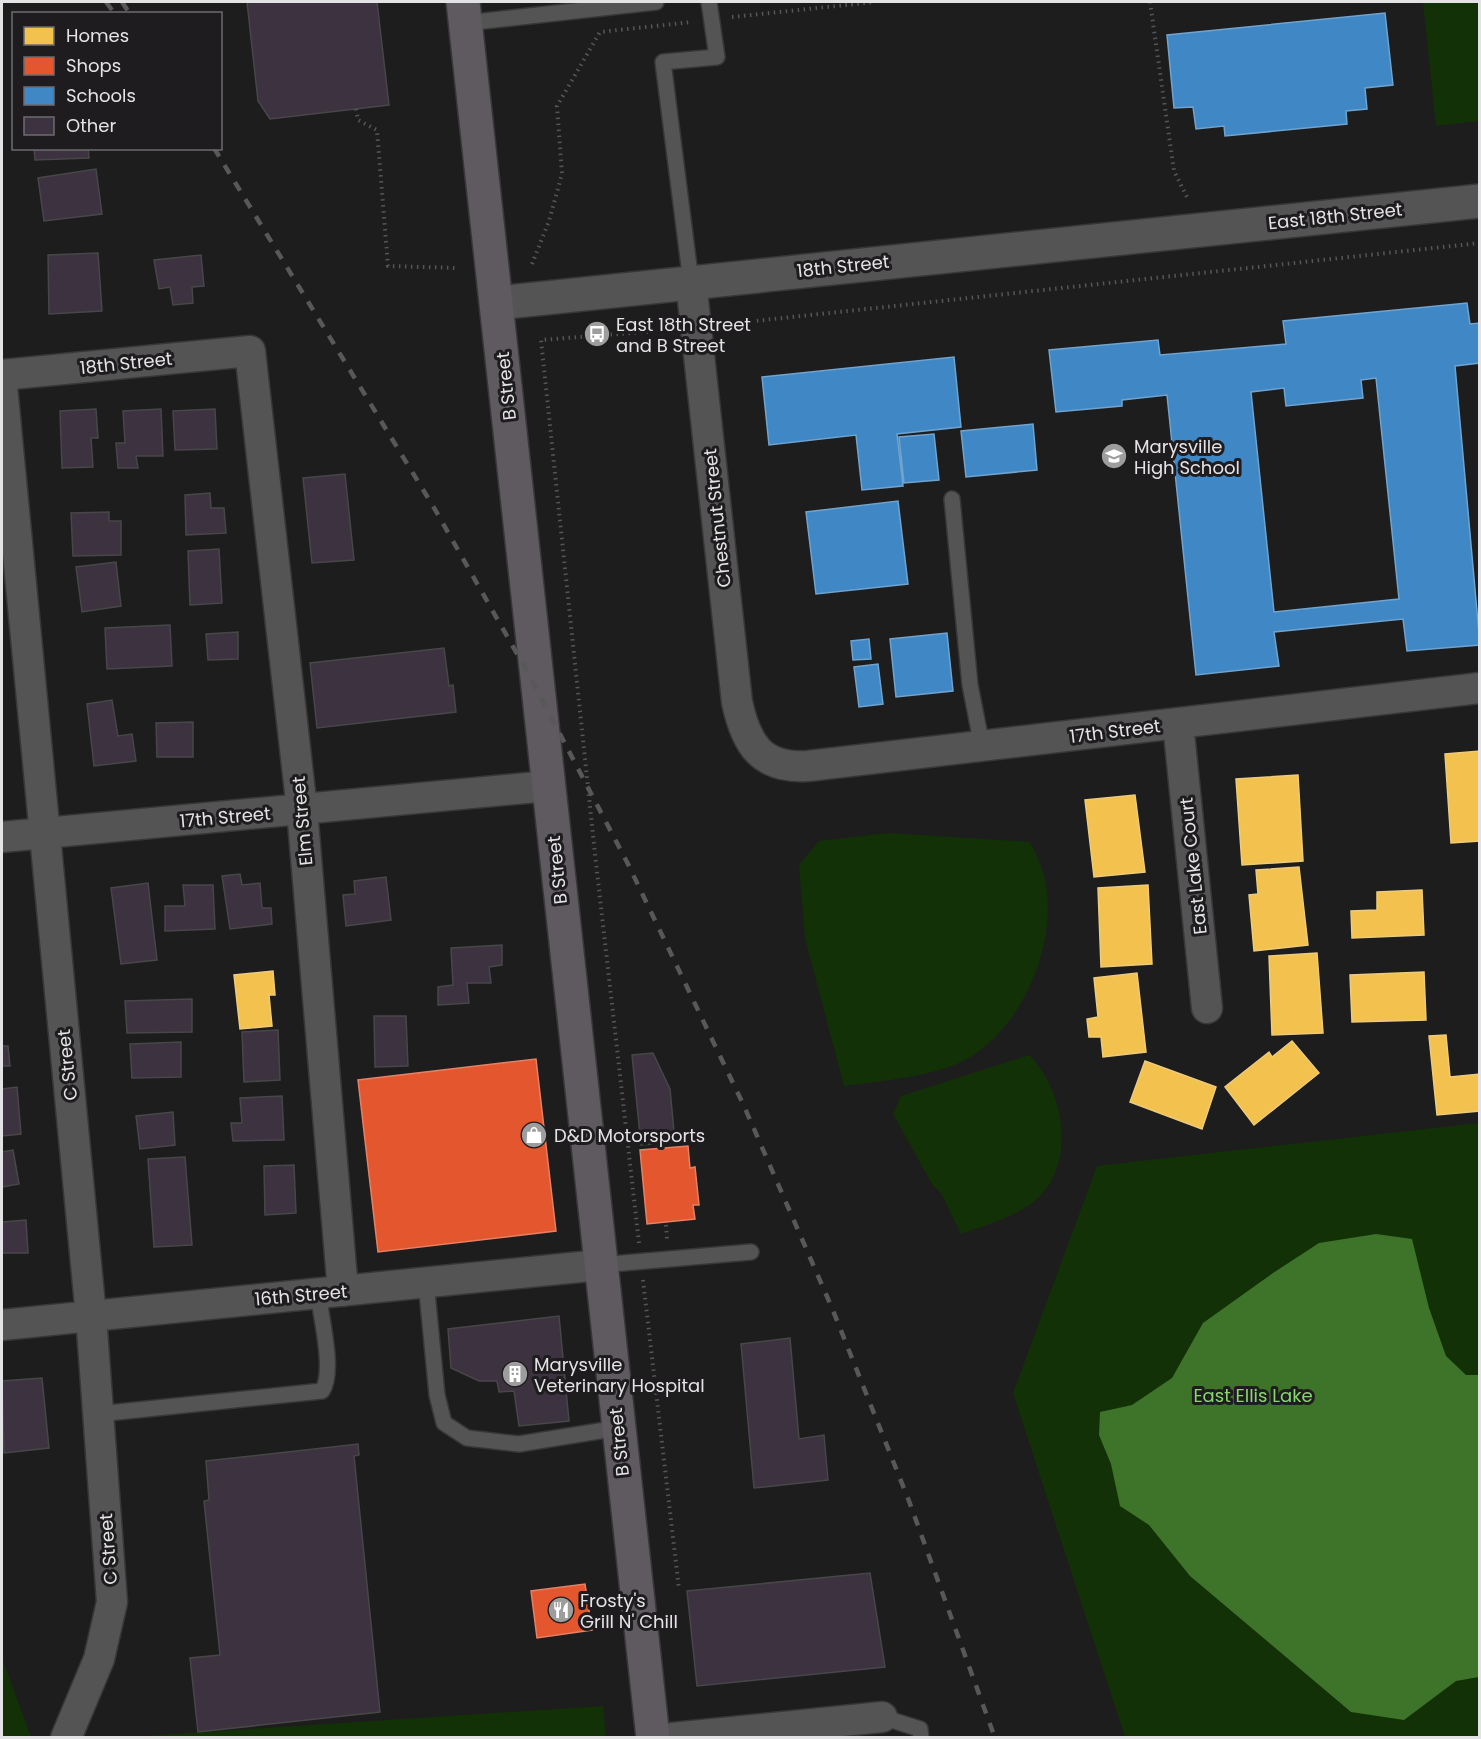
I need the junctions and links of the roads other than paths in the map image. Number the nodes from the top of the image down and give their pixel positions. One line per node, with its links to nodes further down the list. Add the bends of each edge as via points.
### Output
1 (656, 2): 3 (lane)
2 (709, 2): 6 (lane, via 717,57 663,62)
3 (464, 12): 7 (highway, B Street)
4 (1479, 201): 5 (street, East 18th Street)
5 (1190, 232): 6 (street, 18th Street)
6 (691, 282): 7 (street, 18th Street); 15 (street, Chestnut Street, via 737,702 743,729)
7 (497, 303): 16 (highway, B Street)
8 (250, 351): 9 (street, 18th Street); 17 (street, Elm Street)
9 (2, 375)
10 (2, 386): 18 (street, C Street)
11 (952, 499): 14 (lane, via 970,685)
12 (1479, 688): 13 (street, 17th Street)
13 (1178, 723): 14 (street, 17th Street); 20 (street, East Lake Court)
14 (982, 746): 15 (street, 17th Street, via 791,767 774,763)
15 (755, 750)
16 (548, 786): 17 (street, 17th Street); 22 (highway, B Street)
17 (302, 810): 18 (street, 17th Street); 24 (street, Elm Street)
18 (44, 834): 19 (street, 17th Street); 25 (street, C Street)
19 (2, 837)
20 (1207, 1008)
21 (751, 1252): 22 (lane)
22 (600, 1265): 23 (street, 16th Street); 28 (highway, B Street)
23 (426, 1282): 24 (street, 16th Street); 28 (lane, via 437,1395 444,1423 467,1438 519,1444)
24 (330, 1292): 25 (street, 16th Street); 27 (lane, via 327,1383 321,1391)
25 (91, 1316): 26 (street, 16th Street); 27 (street, C Street)
26 (2, 1325)
27 (98, 1414): 30 (street, C Street, via 112,1602 99,1659)
28 (618, 1428): 31 (highway, B Street)
29 (882, 1717): 32 (street); 33 (lane, via 920,1730)
30 (66, 1737)
31 (653, 1737)
32 (672, 1737)
33 (921, 1737)

